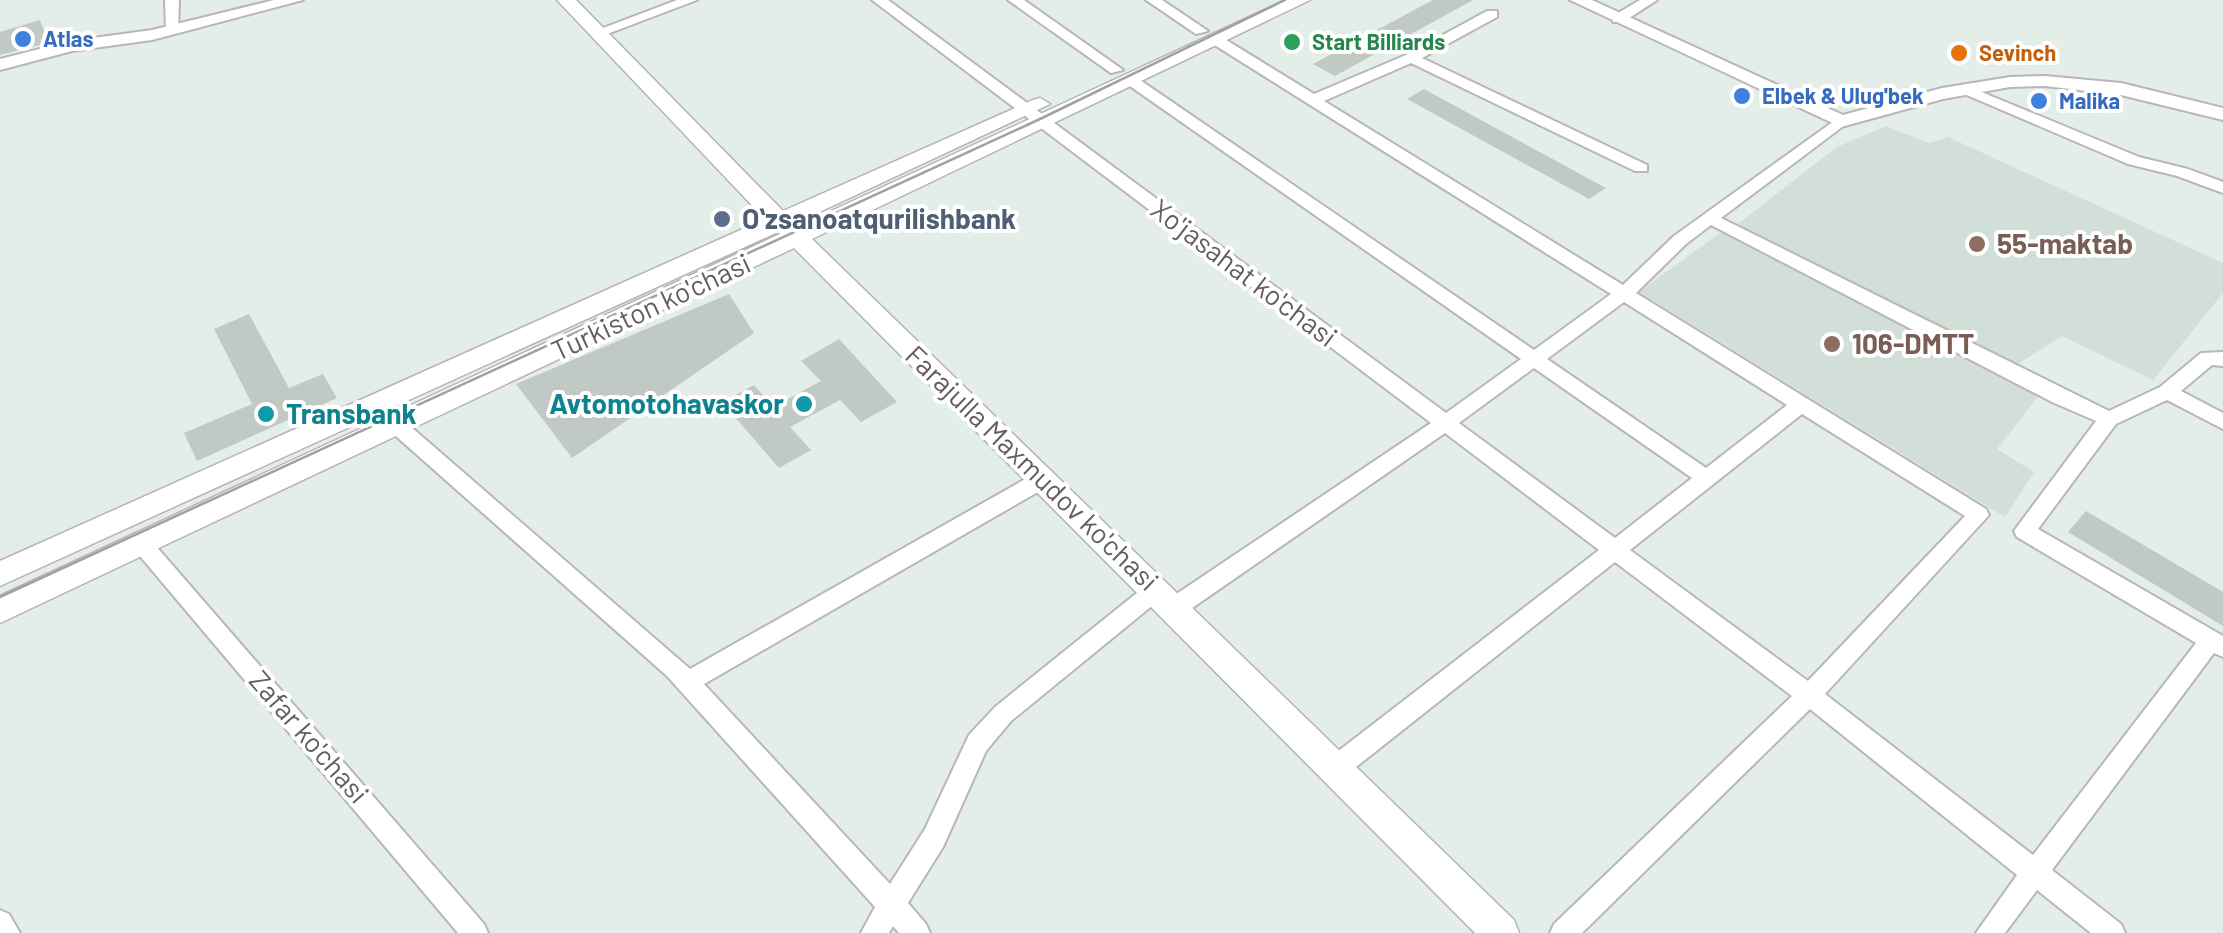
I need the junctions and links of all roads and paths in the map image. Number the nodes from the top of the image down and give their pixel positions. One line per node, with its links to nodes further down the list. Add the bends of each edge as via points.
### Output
1 (172, 0): 14 (street)
2 (294, 0): 14 (street)
3 (566, 0): 15 (main road, Farajulla Maxmudov ko'chasi)
4 (690, 0): 15 (street)
5 (879, 0): 23 (street)
6 (1016, 0): 19 (street)
7 (1153, 0): 16 (street)
8 (1264, 0): 16 (main road, Turkiston ko'chasi)
9 (1301, 0): 16 (main road, Turkiston ko'chasi)
10 (1578, 0): 13 (street)
11 (1650, 0): 13 (street)
12 (1492, 14): 17 (street)
13 (1618, 18): 24 (street)
14 (173, 30): 18 (street)
15 (597, 33): 28 (main road, Farajulla Maxmudov ko'chasi)
16 (1210, 36): 19 (main road, Turkiston ko'chasi); 21 (street)
17 (1411, 58): 21 (street); 25 (street)
18 (0, 65)
19 (1124, 75): 23 (main road, Turkiston ko'chasi); 30 (street)
20 (1967, 90): 22 (street, via 2010,82 2081,83); 24 (street); 26 (street, via 2134,161)
21 (1314, 100): 29 (street)
22 (2223, 114)
23 (1036, 116): 28 (main road, Turkiston ko'chasi); 36 (street, Xo'jasahat ko'chasi)
24 (1841, 121): 27 (street)
25 (1641, 168)
26 (2223, 188)
27 (1711, 219): 29 (street); 34 (street)
28 (789, 230): 37 (main road, Turkiston ko'chasi); 39 (main road, Farajulla Maxmudov ko'chasi); 42 (main road, Turkiston ko'chasi)
29 (1624, 294): 30 (street); 33 (street)
30 (1534, 357): 36 (street); 38 (street)
31 (2223, 359): 32 (street, via 2208,358)
32 (2167, 392): 34 (street); 35 (street)
33 (1800, 406): 38 (street); 47 (street, via 1979,515)
34 (2109, 418): 45 (street, via 2024,531)
35 (2223, 422)
36 (1444, 424): 41 (street, Xo'jasahat ko'chasi); 43 (street)
37 (396, 425): 40 (main road, Turkiston ko'chasi); 46 (street)
38 (1706, 478): 41 (street)
39 (1043, 479): 43 (main road, Farajulla Maxmudov ko'chasi); 46 (street)
40 (141, 544): 44 (main road, Turkiston ko'chasi); 53 (street, Zafar ko'chasi)
41 (1616, 551): 47 (street, Xo'jasahat ko'chasi); 48 (street)
42 (0, 574)
43 (1165, 599): 48 (main road, Farajulla Maxmudov ko'chasi); 50 (street, via 1003,714 977,743)
44 (0, 610)
45 (2217, 644): 49 (street)
46 (686, 683): 50 (street)
47 (1810, 695): 49 (street, Xo'jasahat ko'chasi); 57 (street)
48 (1337, 767): 56 (main road, Farajulla Maxmudov ko'chasi)
49 (2036, 875): 58 (street); 59 (street, Xo'jasahat ko'chasi)
50 (895, 905): 54 (street); 55 (street)
51 (0, 923): 52 (street)
52 (7, 933)
53 (475, 933)
54 (874, 933)
55 (917, 933)
56 (1501, 933)
57 (1564, 933)
58 (1989, 933)
59 (2112, 933)

